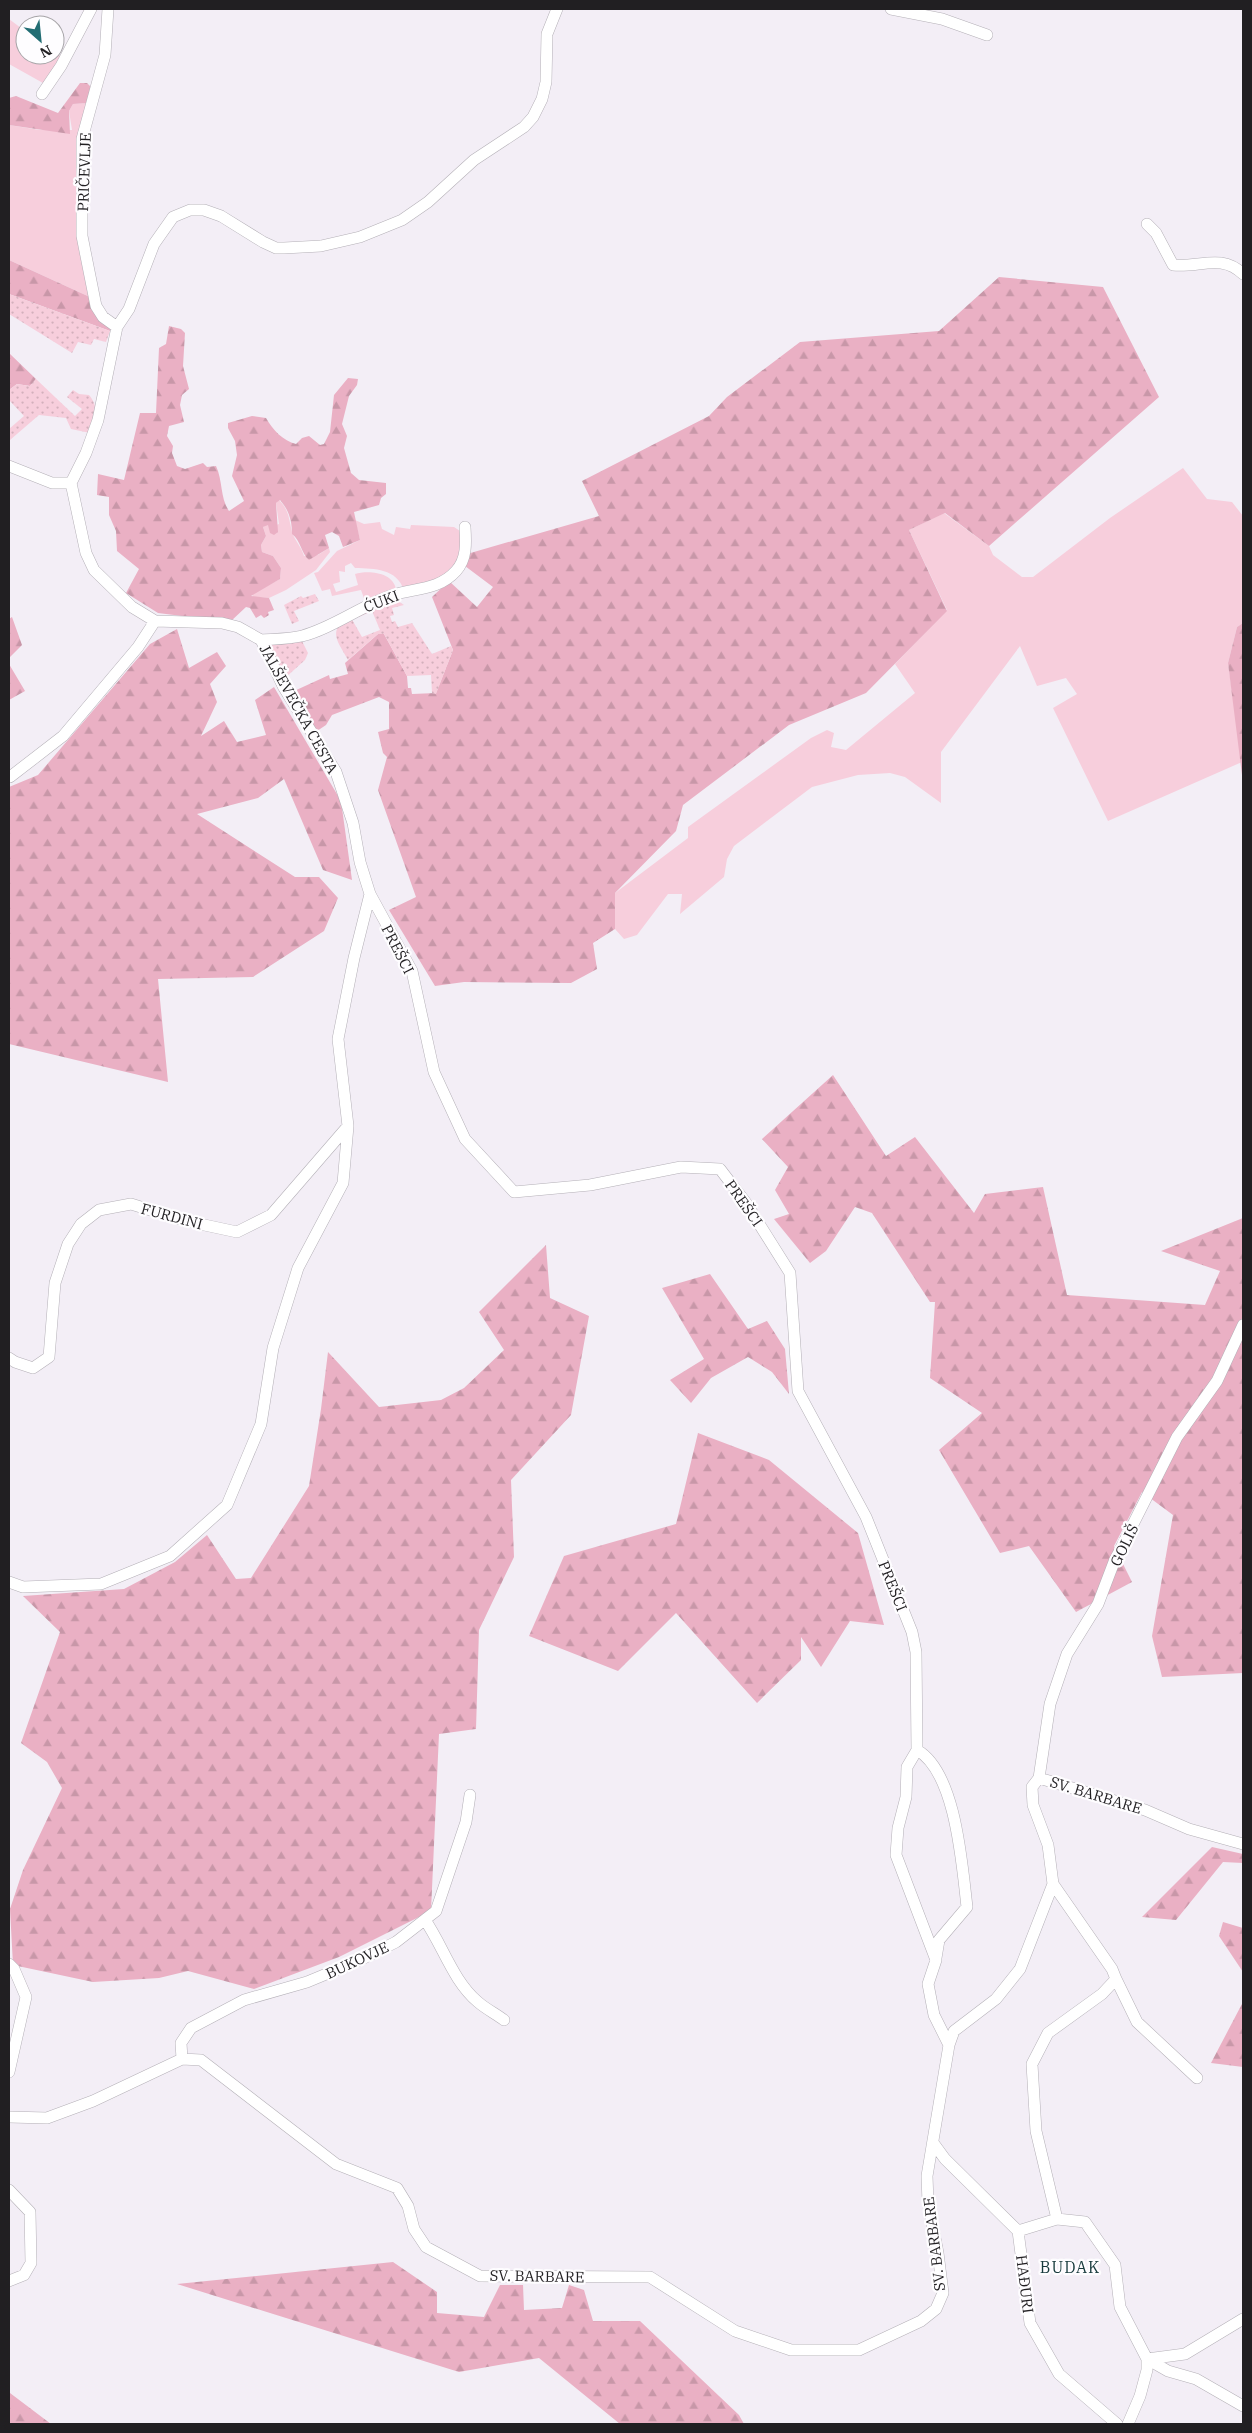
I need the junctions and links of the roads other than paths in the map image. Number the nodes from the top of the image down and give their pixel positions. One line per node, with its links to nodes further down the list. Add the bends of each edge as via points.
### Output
1 (91, 9): 6 (street)
2 (108, 9): 9 (street, PRIČEVLJE, via 105,55 82,139 82,236 96,306 103,317)
3 (557, 9): 9 (street, via 547,34 546,82 533,117 524,127 474,160 428,202 402,220 360,237 321,246 291,248 276,248 221,216 204,210 180,213 166,225 154,244 137,293)
4 (891, 9): 5 (street, via 942,19)
5 (987, 35)
6 (42, 94)
7 (1147, 224): 8 (street, via 1173,266 1215,261 1229,264)
8 (1243, 274)
9 (117, 327): 11 (street, via 98,420)
10 (9, 466): 11 (street, via 52,483)
11 (71, 483): 13 (street, JALŠEVEČKA CESTA, via 86,553 94,570 132,607)
12 (465, 528): 14 (street, ĆUKI, via 466,548 462,560 456,571 444,581 392,595 312,632 292,638)
13 (155, 621): 14 (street, JALŠEVEČKA CESTA, via 222,623 238,626); 15 (street, via 138,647 62,736)
14 (261, 640): 16 (street, JALŠEVEČKA CESTA, via 283,686 336,772 353,823)
15 (10, 776)
16 (370, 894): 17 (street, via 338,1039); 21 (street, PREŠCI, via 412,971 434,1072 465,1139 514,1192 590,1185 681,1167 720,1169 746,1203 790,1273 798,1392 866,1516 912,1632 916,1652)
17 (348, 1126): 19 (street, FURDINI, via 271,1215 237,1232 131,1204 99,1210 81,1224 68,1244 55,1283 49,1357 33,1368); 20 (street, via 343,1183 298,1268 273,1348 261,1424 227,1505 170,1556 101,1584 23,1587)
18 (1243, 1326): 22 (street, GOLIŠ, via 1217,1381 1177,1437 1114,1562 1098,1604 1069,1650 1050,1704)
19 (9, 1358)
20 (9, 1582)
21 (917, 1750): 27 (street, PREŠCI, via 907,1767 906,1797 898,1828 896,1855); 27 (street, via 928,1756 942,1782 956,1822 968,1907 939,1940)
22 (1039, 1778): 24 (street, SV. BARBARE); 25 (street, SV. BARBARE, via 1032,1787 1033,1805 1048,1845)
23 (470, 1795): 26 (street, BUKOVJE, via 466,1822 436,1911)
24 (1243, 1844)
25 (1053, 1884): 29 (street, via 1112,1968); 31 (street, SV. BARBARE, via 1020,1969 996,1999 954,2031)
26 (425, 1920): 30 (street, via 454,1971 477,2002); 32 (street, BUKOVJE, via 396,1942 360,1960 307,1982 244,2000 191,2028 181,2043)
27 (936, 1960): 31 (street, via 928,1984 934,2015)
28 (9, 1964): 33 (street, via 26,1997)
29 (1116, 1979): 34 (street, via 1137,2022); 38 (street, via 1102,1994 1048,2033 1032,2064 1036,2131)
30 (504, 2020)
31 (949, 2045): 36 (street, SV. BARBARE)
32 (182, 2060): 35 (street, via 93,2101 47,2118); 36 (street, SV. BARBARE, via 202,2060 336,2164 397,2188 408,2206 414,2229 426,2247 480,2276 650,2278 735,2331 792,2350 859,2350 921,2321 936,2309 943,2293 928,2203 927,2176)
33 (9, 2072)
34 (1197, 2078)
35 (9, 2117)
36 (934, 2144): 39 (street, via 945,2159)
37 (9, 2190): 40 (street, via 30,2212 31,2220 31,2263 24,2275)
38 (1057, 2219): 39 (street); 42 (street, via 1085,2222 1115,2265 1120,2307)
39 (1018, 2231): 44 (street, HAĐURI, via 1030,2323 1059,2374)
40 (9, 2281)
41 (1243, 2319): 42 (street, via 1185,2354)
42 (1147, 2359): 43 (street, via 1168,2371 1196,2378); 45 (street, via 1140,2396)
43 (1243, 2406)
44 (1117, 2424)
45 (1128, 2424)

